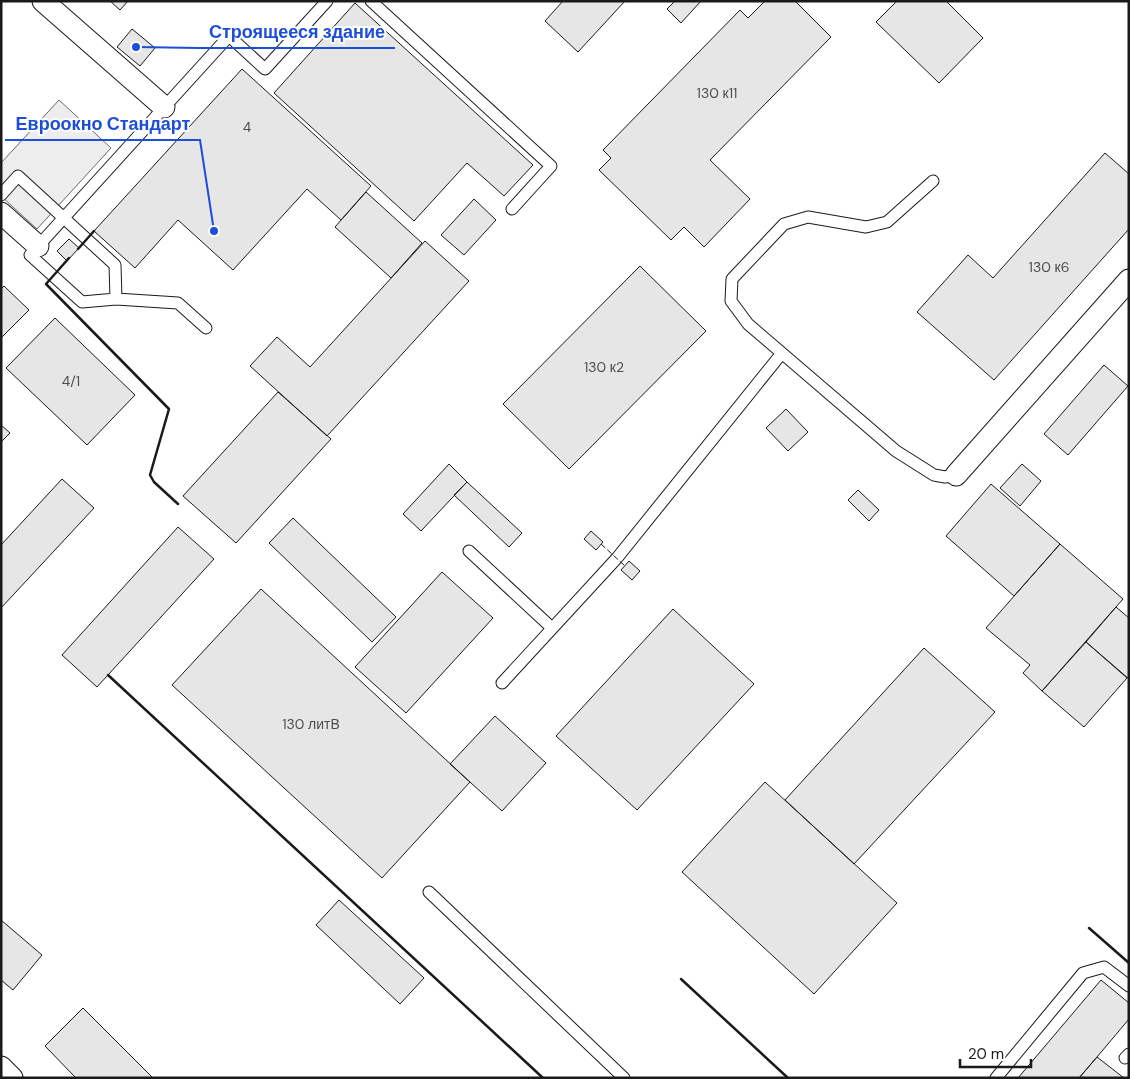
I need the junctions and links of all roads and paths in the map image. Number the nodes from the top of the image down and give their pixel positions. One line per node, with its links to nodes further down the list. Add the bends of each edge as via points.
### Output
1 (43, 1): 4 (street)
2 (327, 1): 4 (lane, via 265,69 229,36)
3 (371, 1): 7 (lane, via 552,166)
4 (164, 107): 9 (lane)
5 (933, 181): 14 (lane, via 887,222 866,227 808,217 784,224 732,279 731,302 748,324)
6 (1, 194): 9 (lane, via 18,176)
7 (512, 209)
8 (1, 213): 10 (street)
9 (63, 218): 10 (lane); 12 (lane, via 115,265)
10 (38, 246): 12 (lane, via 30,255 82,302)
11 (1129, 280): 15 (street)
12 (116, 299): 13 (lane, via 178,303)
13 (206, 328)
14 (782, 353): 15 (lane, via 896,452 934,475); 17 (lane, via 617,558)
15 (956, 474)
16 (469, 551): 17 (lane)
17 (552, 628): 18 (lane)
18 (502, 683)
19 (429, 892): 23 (lane)
20 (1129, 986): 24 (lane, via 1104,967 1083,973)
21 (1, 1067): 22 (street)
22 (12, 1078)
23 (624, 1078)
24 (996, 1078)

